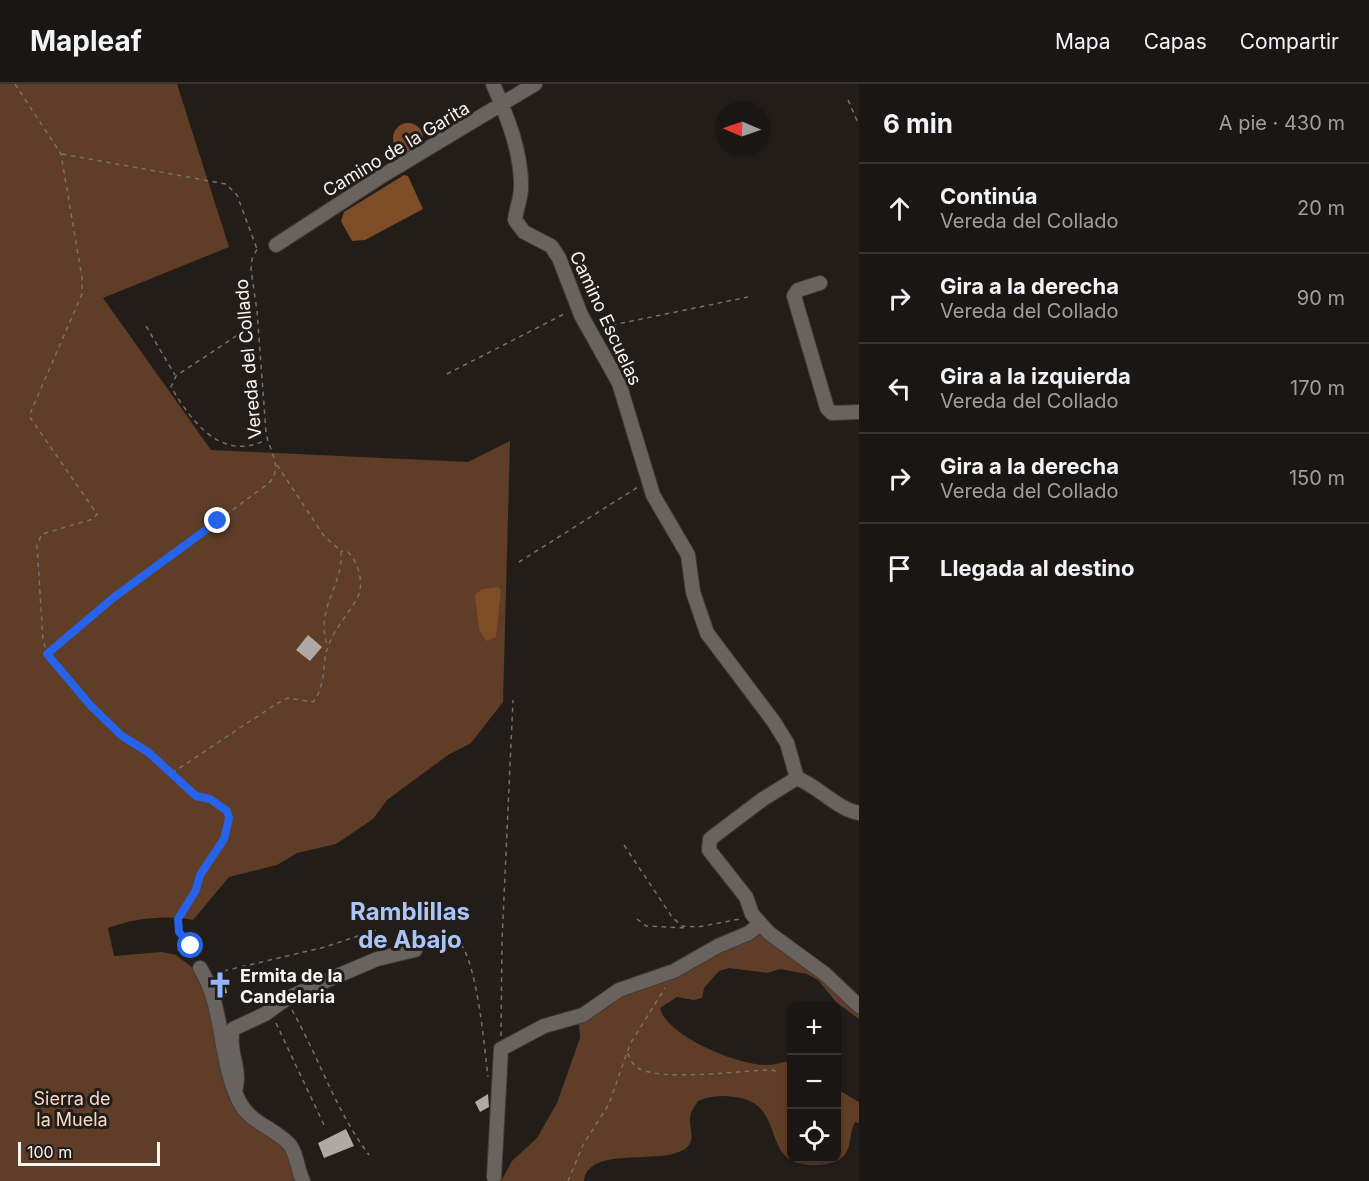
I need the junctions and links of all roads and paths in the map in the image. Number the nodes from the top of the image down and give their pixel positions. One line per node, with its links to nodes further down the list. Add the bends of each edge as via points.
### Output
1 (15, 84): 7 (path)
2 (493, 84): 5 (street, Camino Escuelas)
3 (535, 84): 5 (street, Camino de la Garita)
4 (848, 100): 6 (path)
5 (503, 105): 8 (street, Camino de la Garita); 11 (street, Camino Escuelas, via 521,174 516,220 524,232 551,246)
6 (859, 125)
7 (61, 154): 18 (path, Vereda del Collado, via 226,184 237,195 257,249 251,270 258,311); 24 (path, via 82,294 29,416 97,514 93,519 42,534 37,545 40,612)
8 (276, 244)
9 (820, 283): 17 (street, via 798,290 794,296 827,408 832,413)
10 (748, 297): 14 (path, via 604,326)
11 (578, 308): 14 (street, Camino Escuelas); 15 (path)
12 (239, 312): 16 (path, via 242,332)
13 (146, 326): 16 (path)
14 (592, 334): 20 (street, Camino Escuelas, via 619,382)
15 (447, 374)
16 (176, 376): 18 (path, via 171,387 213,440 235,447 252,446)
17 (859, 412)
18 (267, 439): 19 (path, Vereda del Collado)
19 (277, 464): 21 (path, Vereda del Collado, via 324,536); 24 (path, via 277,472 268,483 113,598)
20 (649, 480): 22 (path); 27 (street, Camino Escuelas, via 653,495 688,555 693,592 707,633 774,722 787,743)
21 (341, 551): 23 (path, via 342,565 322,622); 23 (path, Vereda del Collado, via 348,552 356,561 361,579 359,594)
22 (519, 562)
23 (328, 646): 26 (path, via 320,694 314,702 288,698)
24 (47, 654): 26 (path, via 122,736)
25 (513, 700): 41 (path)
26 (171, 773): 37 (path, via 196,796 222,805 229,818 224,839 178,919 179,932 191,946)
27 (797, 778): 28 (street, via 847,810); 31 (street, via 710,839 709,850 746,897)
28 (859, 813)
29 (624, 845): 32 (path, via 672,917)
30 (637, 918): 32 (path, via 646,926)
31 (756, 919): 32 (path); 36 (street, via 749,933); 39 (street)
32 (687, 928)
33 (376, 930): 37 (path, via 325,947)
34 (461, 944): 44 (path, via 471,970 487,1076 494,1082)
35 (415, 950): 38 (street, via 377,959)
36 (674, 971): 41 (street, via 619,990 583,1015 544,1026); 42 (path)
37 (203, 972): 45 (street, via 212,991)
38 (286, 999): 40 (street); 47 (path, via 325,1080)
39 (859, 1006)
40 (270, 1011): 45 (street, via 233,1029 239,1080); 46 (path)
41 (501, 1049): 44 (street)
42 (627, 1052): 43 (path, via 631,1061 646,1071); 50 (path, via 609,1104 583,1145)
43 (778, 1073)
44 (499, 1077): 48 (street)
45 (235, 1091): 49 (street, via 256,1122 293,1149)
46 (324, 1125)
47 (369, 1155)
48 (494, 1177)
49 (303, 1181)
50 (568, 1181)

